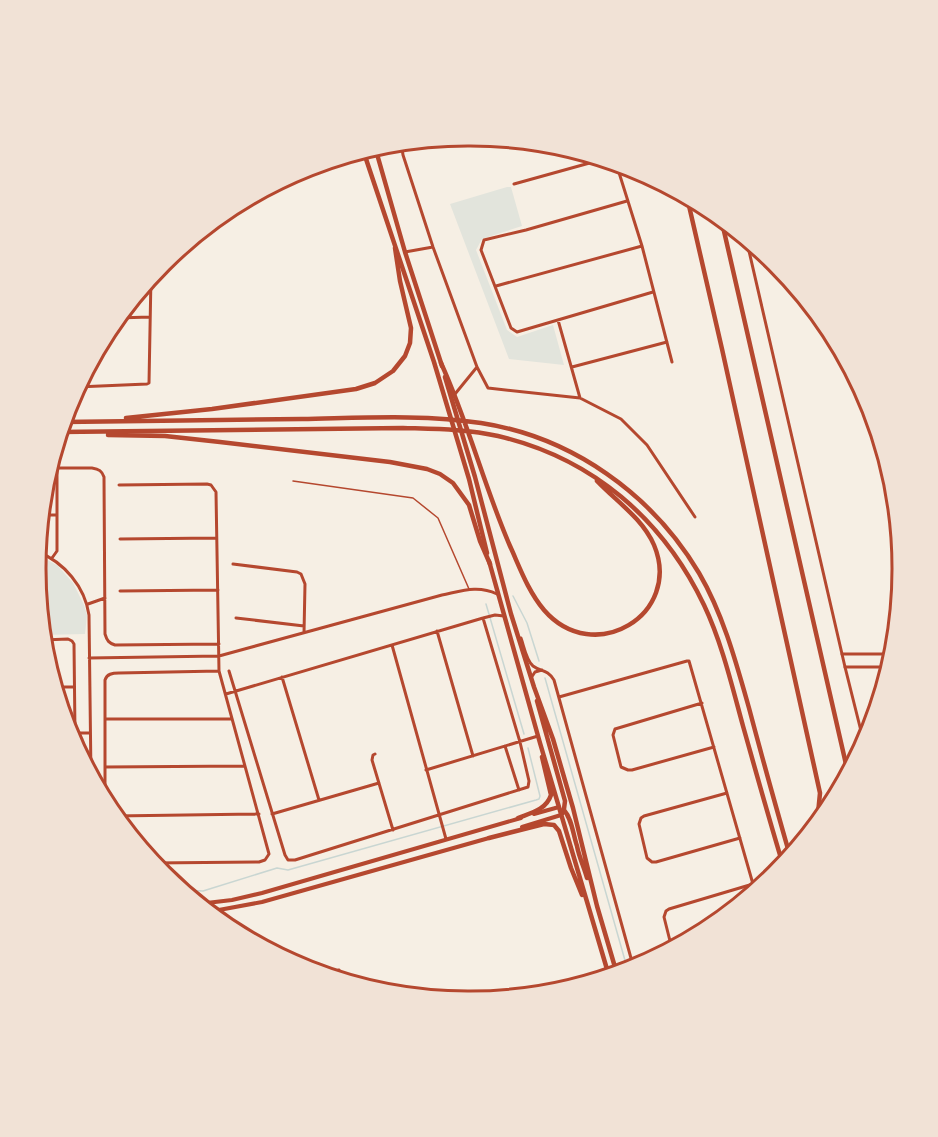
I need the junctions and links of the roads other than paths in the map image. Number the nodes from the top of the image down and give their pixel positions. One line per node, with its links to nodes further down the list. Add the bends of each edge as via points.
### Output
1 (402, 152): 11 (street)
2 (378, 156): 13 (highway)
3 (366, 159): 12 (highway)
4 (589, 163): 6 (street)
5 (619, 173): 7 (street)
6 (514, 184)
7 (627, 201): 10 (street); 15 (street, via 484,240 481,250)
8 (690, 209): 104 (highway, via 820,793)
9 (724, 232): 95 (highway)
10 (642, 246): 15 (street); 17 (street)
11 (433, 247): 13 (street); 24 (street)
12 (395, 248): 29 (highway, via 411,328 410,343 393,371 375,383 223,408); 46 (highway, via 434,362)
13 (405, 252): 23 (highway)
14 (749, 252): 63 (street)
15 (496, 286): 20 (street, via 511,328 517,332)
16 (151, 290): 18 (street)
17 (653, 292): 20 (street); 21 (street)
18 (150, 317): 19 (street); 26 (street, via 149,383)
19 (129, 318)
20 (558, 320): 25 (street)
21 (667, 342): 22 (street); 25 (street)
22 (672, 362)
23 (441, 363): 27 (highway); 53 (highway)
24 (477, 367): 27 (street); 28 (street, via 488,388)
25 (572, 367): 28 (street)
26 (88, 387)
27 (455, 394): 34 (highway, via 489,495 531,592 562,626 596,635 626,627 644,612 651,603 659,569 655,548 641,524)
28 (580, 398): 40 (street, via 621,419 647,445)
29 (103, 421): 30 (highway); 116 (highway, via 432,419 481,423 538,437 592,464 642,501 700,574 738,670)
30 (73, 422)
31 (69, 433): 46 (highway, via 165,436 427,469 453,483 469,505)
32 (69, 433): 34 (highway, via 412,428 480,433 539,449)
33 (59, 468): 51 (street, via 92,468 104,477)
34 (591, 474): 117 (highway, via 656,530 705,607 729,676)
35 (57, 477): 39 (street)
36 (293, 481): 48 (lane, via 412,498 438,518)
37 (119, 485): 41 (street, via 211,485 216,492)
38 (50, 515): 39 (street)
39 (57, 515): 44 (street, via 57,551)
40 (695, 517)
41 (216, 538): 42 (street); 47 (street)
42 (120, 539)
43 (46, 556): 44 (street)
44 (52, 559): 52 (street, via 75,580)
45 (233, 564): 57 (street, via 301,574 305,584)
46 (490, 564): 50 (highway)
47 (218, 590): 49 (street); 61 (street)
48 (469, 590): 50 (street, via 486,589); 59 (street)
49 (120, 591)
50 (497, 594): 54 (highway)
51 (105, 598): 52 (street); 61 (street, via 105,634 110,643)
52 (87, 604): 66 (street)
53 (511, 614): 69 (street, via 530,662); 73 (highway)
54 (504, 616): 55 (street); 87 (highway)
55 (484, 617): 58 (street); 88 (street)
56 (236, 618): 57 (street)
57 (304, 626): 59 (street)
58 (437, 632): 62 (street); 94 (street)
59 (304, 633): 65 (street)
60 (53, 640): 75 (street, via 68,639 74,644)
61 (219, 644): 65 (street)
62 (392, 645): 72 (street); 98 (street)
63 (842, 654): 64 (street); 67 (street)
64 (882, 654)
65 (219, 657): 66 (street); 70 (street)
66 (89, 658): 86 (street)
67 (845, 667): 68 (street); 84 (street)
68 (879, 667)
69 (543, 670): 73 (street); 79 (street, via 550,673)
70 (219, 671): 78 (street); 81 (street, via 110,674 105,680)
71 (229, 671): 77 (street)
72 (282, 677): 77 (street); 103 (street)
73 (531, 678): 76 (highway)
74 (64, 687): 75 (street)
75 (75, 687): 83 (street)
76 (534, 687): 105 (highway, via 565,801); 122 (highway, via 573,808)
77 (236, 690): 78 (street); 107 (street)
78 (226, 694): 82 (street)
79 (559, 697): 80 (street, via 687,661); 126 (street)
80 (702, 703): 91 (street); 91 (street, via 615,729 621,767 632,770)
81 (105, 719): 82 (street); 97 (street)
82 (232, 719): 96 (street)
83 (75, 720)
84 (860, 727)
85 (80, 733): 86 (street)
86 (90, 733): 93 (street)
87 (538, 736): 88 (street); 89 (highway)
88 (519, 742): 90 (street); 101 (street, via 529,781 528,787)
89 (540, 744): 105 (highway); 111 (highway, via 551,795 543,808)
90 (505, 746): 94 (street); 101 (street)
91 (714, 747): 102 (street)
92 (375, 754): 100 (street, via 372,760)
93 (91, 756)
94 (473, 756): 98 (street)
95 (845, 761)
96 (245, 766): 97 (street); 106 (street)
97 (105, 767): 99 (street)
98 (426, 770): 110 (street)
99 (105, 783)
100 (379, 783): 103 (street); 112 (street)
101 (519, 791): 110 (street)
102 (727, 793): 114 (street); 114 (street, via 641,818 646,858 656,862)
103 (319, 800): 107 (street)
104 (819, 805)
105 (562, 808): 108 (highway); 111 (main road); 122 (highway, via 568,814)
106 (259, 814): 109 (street); 118 (street, via 269,854 266,860)
107 (272, 814): 112 (street, via 288,860)
108 (561, 815): 113 (main road); 124 (highway)
109 (127, 816)
110 (439, 816): 112 (street); 115 (street)
111 (518, 818): 115 (main road)
112 (393, 830)
113 (489, 838): 123 (main road, via 262,902); 124 (highway, via 554,825)
114 (740, 838): 119 (street)
115 (446, 839): 121 (main road, via 262,893)
116 (787, 847)
117 (780, 855)
118 (166, 863)
119 (752, 882)
120 (749, 885): 125 (street, via 666,911)
121 (210, 903)
122 (597, 906): 127 (highway)
123 (220, 910)
124 (591, 917): 128 (highway)
125 (670, 940)
126 (631, 959)
127 (614, 965)
128 (607, 968)

